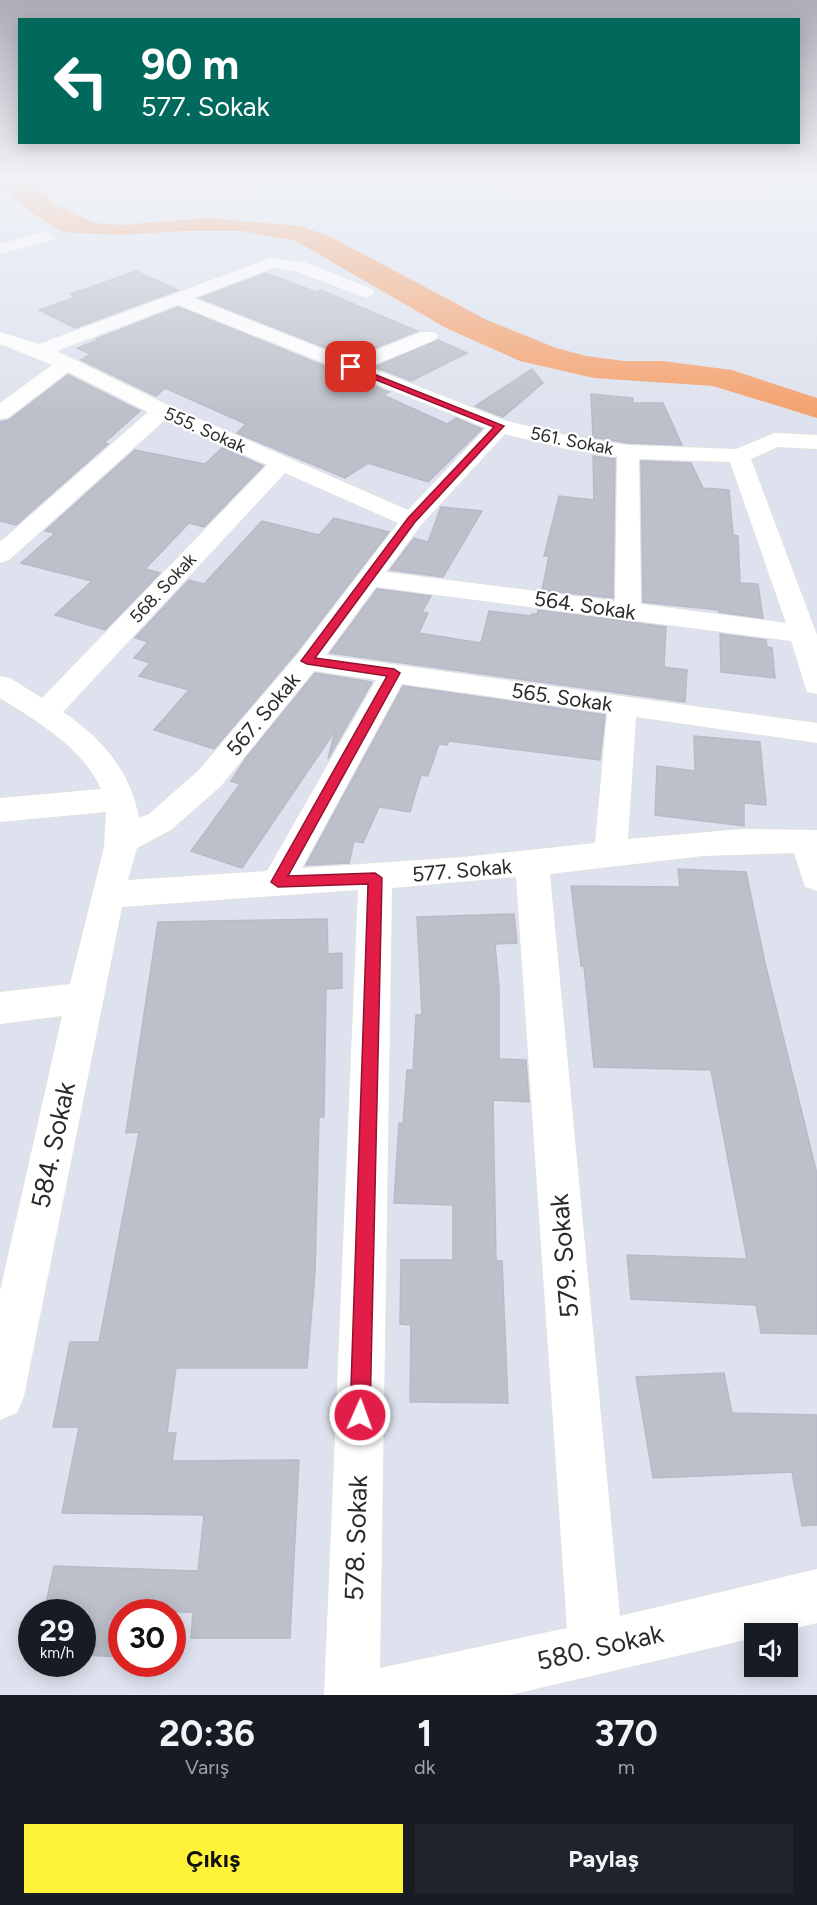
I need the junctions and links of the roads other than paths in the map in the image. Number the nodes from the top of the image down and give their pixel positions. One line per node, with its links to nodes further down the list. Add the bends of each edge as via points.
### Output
1 (366, 293): 2 (street, via 298,266 278,263 263,265)
2 (177, 298): 5 (street); 7 (street, 561. Sokak)
3 (428, 336): 7 (street)
4 (0, 338): 5 (street, 555. Sokak)
5 (40, 351): 6 (street, 555. Sokak)
6 (65, 365): 8 (street, 555. Sokak); 9 (street)
7 (351, 367): 10 (street, 561. Sokak)
8 (162, 411): 14 (street, 555. Sokak); 16 (street)
9 (0, 412)
10 (500, 426): 12 (street, 561. Sokak); 15 (street, 567. Sokak)
11 (817, 442): 13 (street, via 776,440)
12 (628, 452): 13 (street, 561. Sokak); 18 (street)
13 (739, 456): 19 (street)
14 (282, 463): 15 (street, 555. Sokak); 25 (street, 568. Sokak)
15 (412, 520): 17 (street, 567. Sokak)
16 (0, 555)
17 (367, 578): 18 (street, 564. Sokak); 20 (street, 567. Sokak)
18 (628, 611): 19 (street, 564. Sokak)
19 (803, 634): 23 (street)
20 (307, 661): 21 (street, 565. Sokak); 29 (street, 567. Sokak, via 210,778 160,822)
21 (394, 673): 24 (street, 565. Sokak); 35 (street)
22 (0, 685): 25 (street, 584. Sokak)
23 (817, 685)
24 (622, 705): 26 (street, 565. Sokak); 31 (street)
25 (45, 713): 27 (street, 584. Sokak, via 107,770)
26 (817, 733)
27 (120, 799): 28 (street); 29 (street, 584. Sokak)
28 (0, 810)
29 (122, 841): 36 (street, 584. Sokak)
30 (812, 842): 31 (street, 577. Sokak, via 742,841); 34 (street)
31 (610, 855): 32 (street, 577. Sokak)
32 (532, 863): 33 (street, 577. Sokak); 42 (street, 579. Sokak)
33 (375, 878): 35 (street, 577. Sokak); 43 (street, 578. Sokak)
34 (817, 878)
35 (278, 882): 36 (street, 577. Sokak)
36 (107, 894): 37 (street, 584. Sokak)
37 (86, 998): 38 (street); 39 (street, 584. Sokak)
38 (0, 1008)
39 (8, 1314): 40 (street, 584. Sokak)
40 (0, 1396)
41 (817, 1596): 42 (street, 580. Sokak)
42 (596, 1649): 44 (street, 580. Sokak)
43 (352, 1695)
44 (382, 1695)

